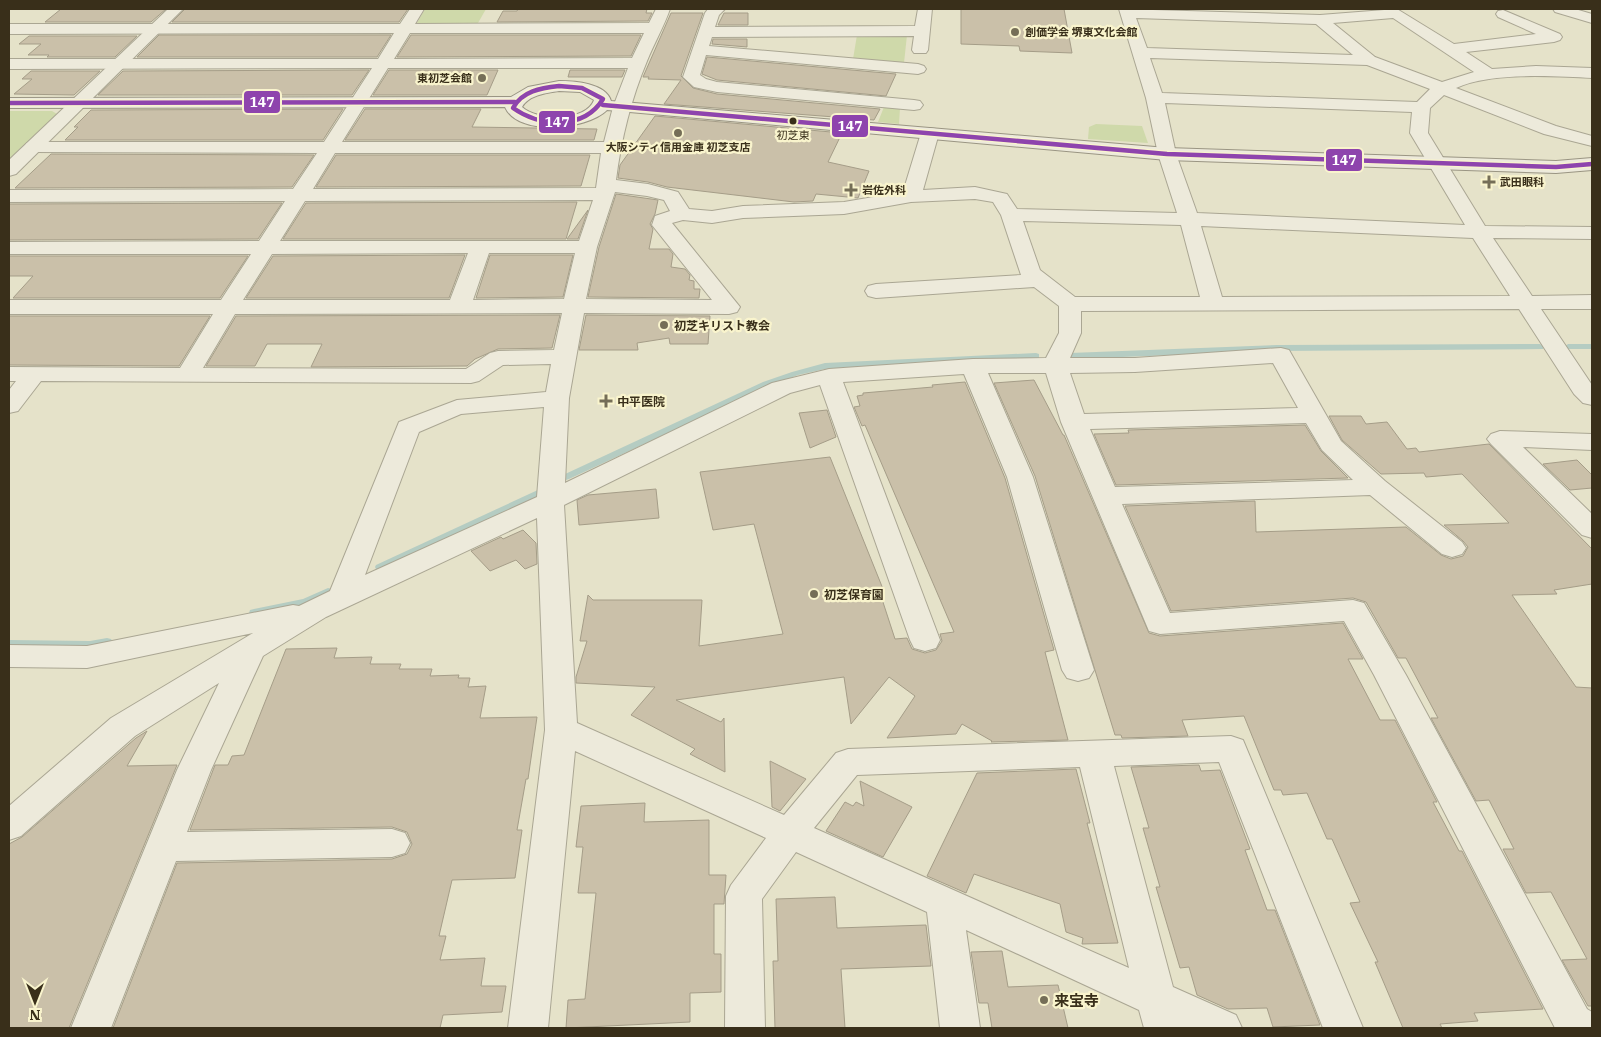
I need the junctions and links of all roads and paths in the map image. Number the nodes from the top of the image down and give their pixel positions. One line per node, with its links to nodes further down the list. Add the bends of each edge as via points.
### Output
1 (176, 9): 13 (street)
2 (417, 9): 14 (street)
3 (663, 9): 12 (street)
4 (718, 9): 16 (street, via 712,14)
5 (925, 9): 17 (street)
6 (1560, 9): 10 (street)
7 (1127, 11): 11 (street); 20 (street)
8 (1393, 11): 11 (street); 18 (street)
9 (1503, 14): 18 (street, via 1554,37)
10 (1592, 19)
11 (1320, 20): 21 (street)
12 (654, 28): 14 (street, via 487,22); 24 (street)
13 (155, 29): 14 (street); 15 (street); 26 (street)
14 (405, 29): 22 (street)
15 (9, 30)
16 (706, 32): 17 (street); 19 (street)
17 (922, 32): 27 (street)
18 (1452, 49): 29 (street)
19 (701, 50): 27 (street); 38 (street, via 691,77 700,83)
20 (1140, 53): 21 (street); 32 (street)
21 (1369, 60): 31 (street)
22 (385, 63): 23 (street); 26 (street); 35 (street)
23 (516, 63): 24 (street); 30 (street)
24 (638, 63): 39 (street)
25 (9, 64): 26 (street)
26 (120, 64): 34 (street)
27 (918, 69): 38 (street)
28 (1592, 73): 29 (street)
29 (1490, 75): 31 (street)
30 (546, 88): 33 (street, via 521,96); 37 (street, via 588,90 598,94)
31 (1442, 88): 40 (street); 42 (street, via 1550,130)
32 (1155, 98): 40 (street); 46 (street)
33 (515, 102): 35 (street); 37 (street, via 513,108 516,113 535,121 548,122 578,120)
34 (79, 103): 35 (street); 36 (street); 43 (street)
35 (359, 103): 44 (street)
36 (9, 104)
37 (603, 105): 39 (street)
38 (914, 105): 41 (street)
39 (622, 107): 41 (street); 45 (street)
40 (1421, 107): 47 (street, via 1419,133)
41 (920, 132): 46 (street); 53 (street)
42 (1592, 141)
43 (33, 147): 44 (street); 49 (street)
44 (330, 148): 45 (street); 52 (street)
45 (611, 148): 50 (street)
46 (1167, 154): 47 (street); 56 (street)
47 (1437, 163): 48 (street, via 1556,168); 57 (street)
48 (1592, 164)
49 (9, 170)
50 (605, 190): 52 (street); 54 (street, via 648,190 671,196); 61 (street)
51 (9, 196): 52 (street)
52 (300, 196): 59 (street)
53 (911, 196): 54 (street, via 844,208 744,212 712,217); 55 (street, via 975,193 1000,198)
54 (682, 214): 70 (street, via 662,220 662,225 729,307)
55 (1011, 215): 56 (street); 63 (street, via 1030,272)
56 (1189, 219): 57 (street); 65 (street)
57 (1480, 232): 58 (street); 66 (street)
58 (1592, 233)
59 (266, 247): 60 (street); 62 (street); 69 (street)
60 (481, 247): 61 (street); 72 (street)
61 (587, 247): 70 (street)
62 (9, 248)
63 (1040, 280): 64 (street); 68 (street)
64 (876, 291)
65 (1212, 302): 66 (street); 68 (street)
66 (1525, 302): 67 (street); 80 (street)
67 (1592, 302)
68 (1070, 304): 74 (street, via 1070,332)
69 (227, 306): 71 (street); 72 (street); 78 (street)
70 (574, 306): 72 (street); 73 (street)
71 (9, 307)
72 (460, 307)
73 (565, 357): 78 (street, via 498,358 471,376); 81 (street)
74 (1055, 364): 75 (street); 83 (street, via 1135,365 1282,355); 84 (street)
75 (973, 366): 79 (street); 96 (street, via 1020,477)
76 (9, 374): 77 (street)
77 (34, 374): 78 (street); 82 (street)
78 (187, 375)
79 (828, 376): 88 (street, via 781,388); 93 (street)
80 (1588, 388)
81 (557, 398): 88 (street); 91 (street, via 456,407 408,427)
82 (9, 406)
83 (1314, 415): 84 (street); 86 (street, via 1331,445)
84 (1074, 422): 87 (street)
85 (1592, 442): 89 (street, via 1500,439)
86 (1376, 487): 87 (street); 90 (street)
87 (1107, 496): 105 (street, via 1160,624 1353,610 1390,675)
88 (550, 501): 91 (street); 97 (street)
89 (1592, 530)
90 (1452, 548)
91 (342, 598): 92 (street)
92 (315, 610): 94 (street); 95 (street, via 87,657)
93 (925, 640)
94 (251, 648): 99 (street, via 123,727); 102 (street, via 194,770)
95 (9, 656)
96 (1078, 670)
97 (561, 730): 100 (street); 107 (street)
98 (1094, 754): 100 (street, via 848,762); 104 (street); 111 (street, via 1231,749)
99 (9, 826)
100 (790, 832): 103 (street); 108 (street, via 744,896)
101 (392, 843): 102 (street)
102 (164, 847): 106 (street)
103 (944, 902): 104 (street); 109 (street)
104 (1161, 1014): 110 (street)
105 (1571, 1026)
106 (91, 1028)
107 (528, 1028)
108 (745, 1028)
109 (960, 1028)
110 (1222, 1028)
111 (1343, 1028)

